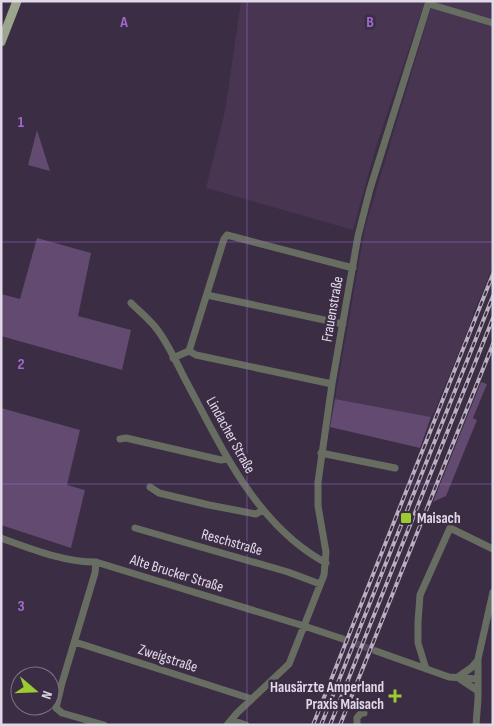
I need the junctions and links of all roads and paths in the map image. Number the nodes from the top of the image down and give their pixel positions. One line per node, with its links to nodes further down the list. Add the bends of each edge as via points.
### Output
1 (17, 1): 4 (main road)
2 (429, 2): 3 (street); 5 (street, Frauenstraße, via 370,189)
3 (493, 22)
4 (1, 42)
5 (353, 268): 6 (street, via 227,235); 8 (street, Frauenstraße)
6 (207, 295): 8 (street); 9 (street)
7 (132, 303): 10 (street, Lindacher Straße, via 156,328)
8 (343, 324): 11 (street, Frauenstraße)
9 (189, 351): 10 (street); 11 (street)
10 (173, 358): 14 (street, Lindacher Straße)
11 (332, 384): 13 (street, Frauenstraße)
12 (120, 439): 14 (street)
13 (322, 453): 15 (street); 22 (street, Frauenstraße, via 317,487)
14 (228, 459): 17 (street, Lindacher Straße)
15 (395, 468)
16 (150, 487): 17 (street, via 159,493 209,505 256,514)
17 (263, 510): 22 (street, Lindacher Straße, via 284,535)
18 (135, 528): 23 (street, Reschstraße)
19 (1, 538): 21 (street, Alte Brucker Straße, via 80,562)
20 (493, 549): 30 (street, via 450,528 420,595 418,643)
21 (96, 562): 25 (street, Alte Brucker Straße); 27 (street)
22 (326, 563): 23 (street, Frauenstraße)
23 (320, 584): 25 (street, Frauenstraße)
24 (493, 592): 29 (street)
25 (304, 626): 26 (street, Alte Brucker Straße); 34 (street, Frauenstraße, via 289,664)
26 (342, 639)
27 (75, 642): 34 (street, Zweigstraße); 37 (street, via 56,708 62,713)
28 (376, 651): 30 (street)
29 (478, 660): 31 (street); 32 (street)
30 (426, 669): 31 (street, via 449,677)
31 (461, 676): 32 (street); 33 (street)
32 (477, 677): 33 (street)
33 (478, 691): 40 (street)
34 (252, 699): 36 (street, Frauenstraße)
35 (364, 713): 39 (street, via 357,718)
36 (229, 722): 38 (street)
37 (104, 725)
38 (246, 725)
39 (357, 725)
40 (476, 725)

